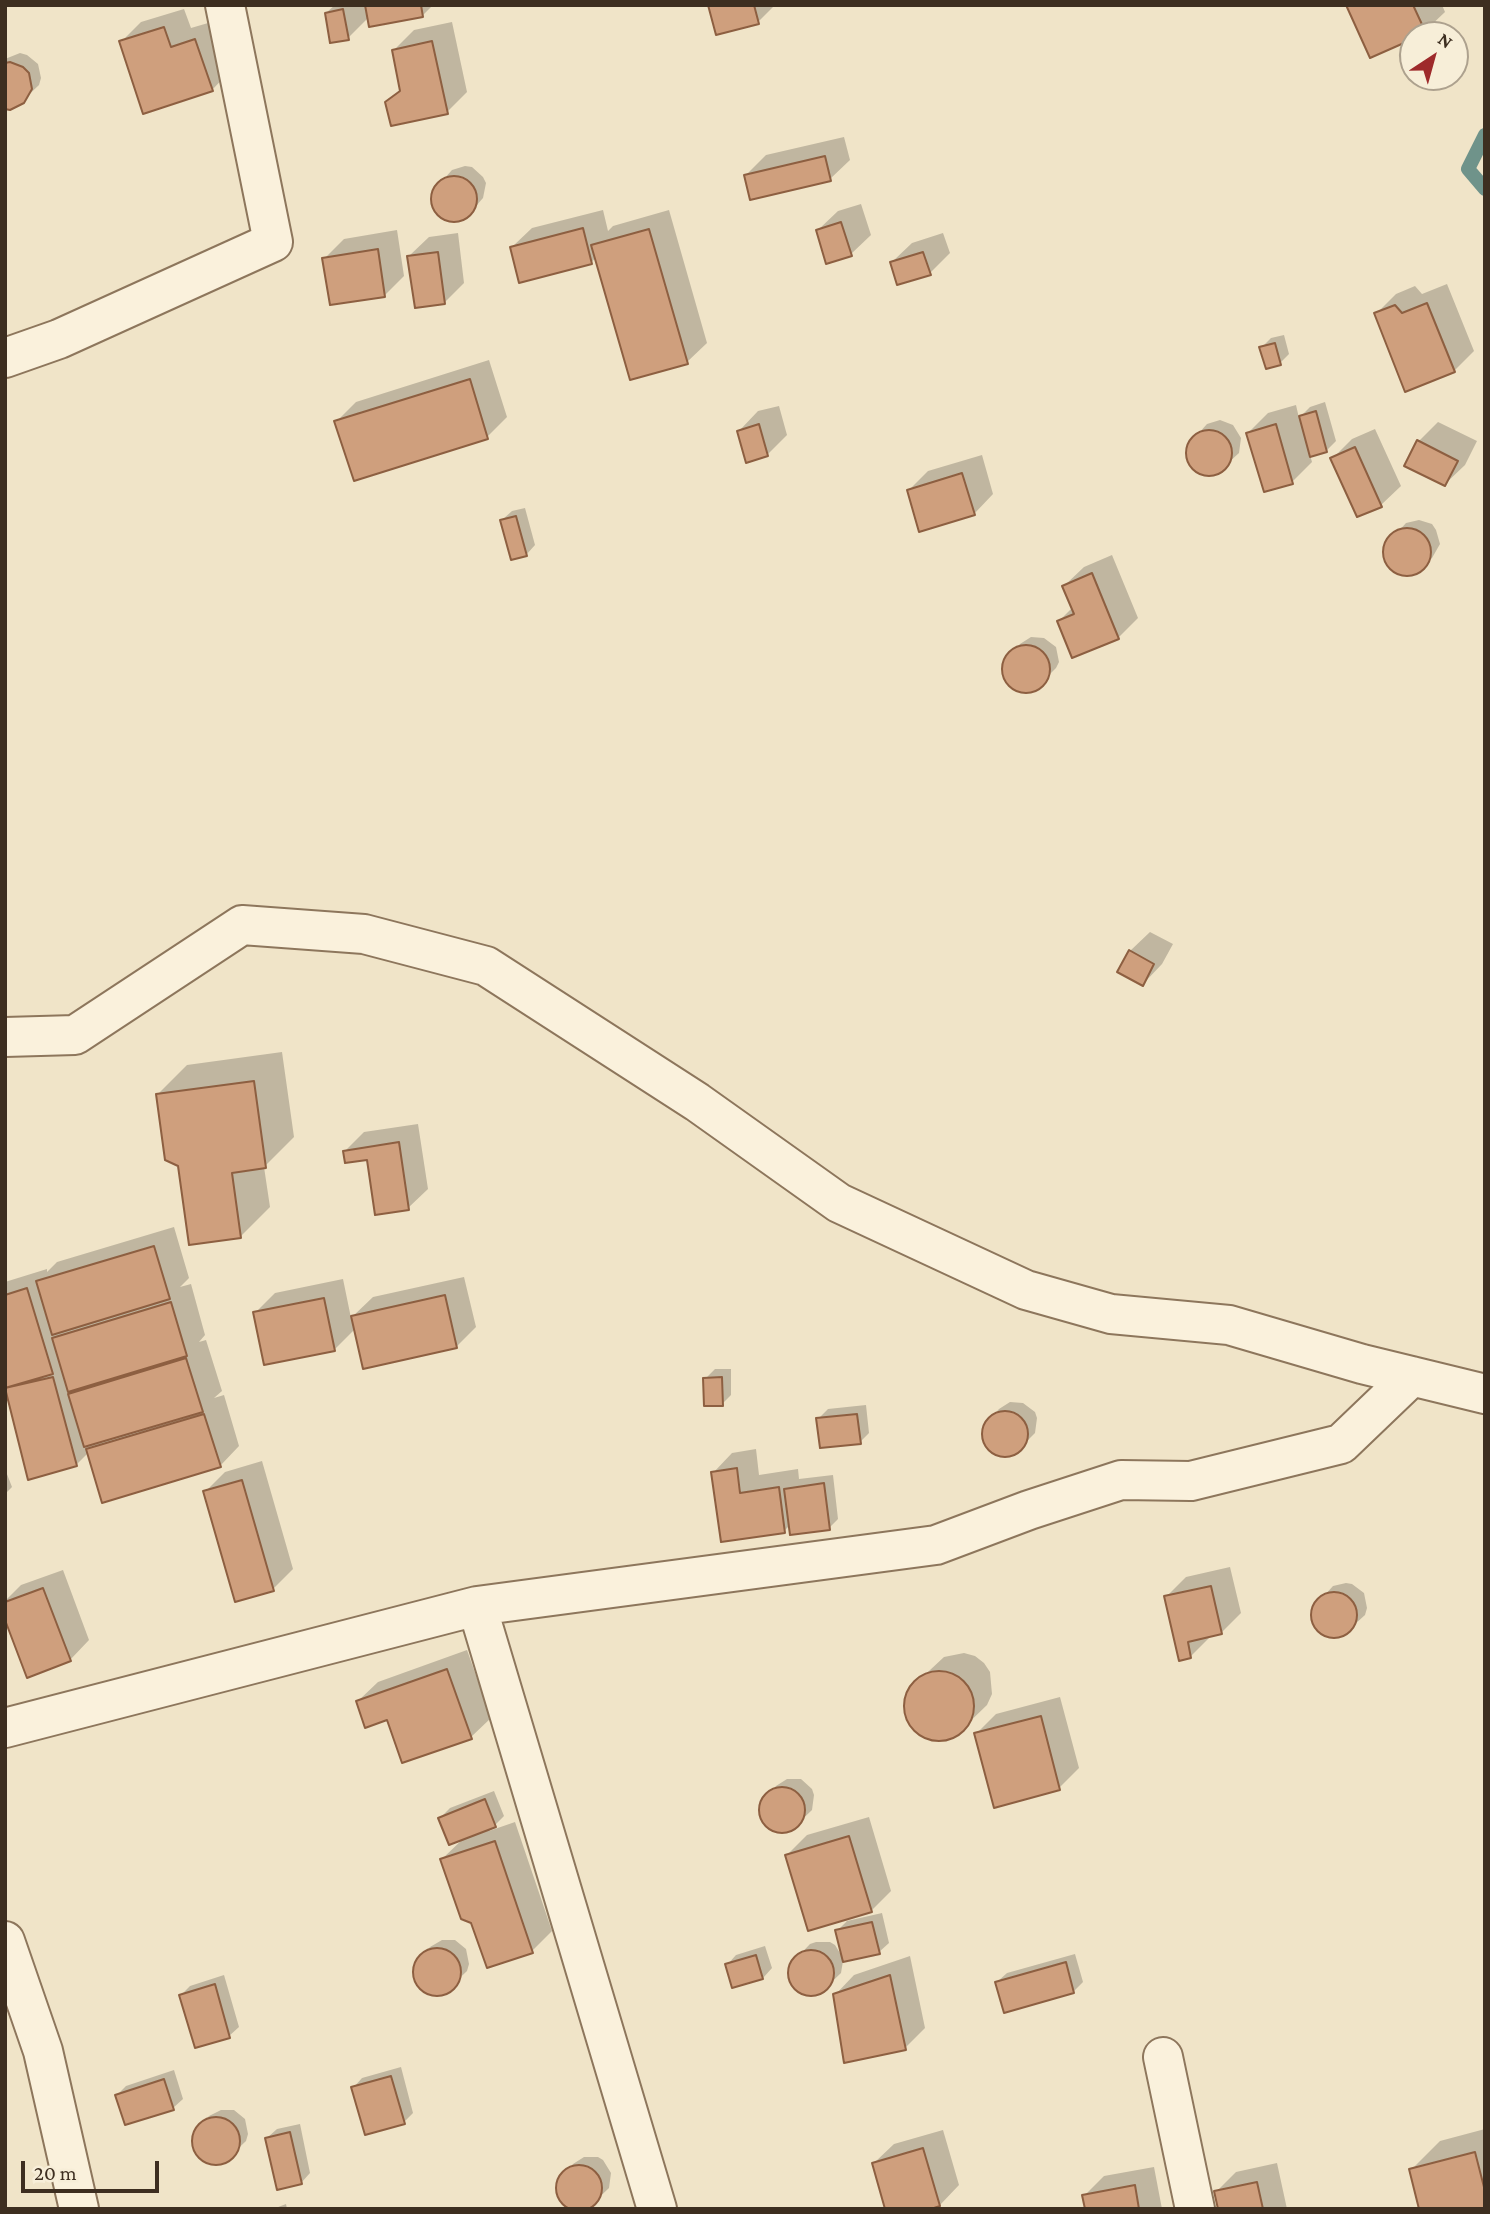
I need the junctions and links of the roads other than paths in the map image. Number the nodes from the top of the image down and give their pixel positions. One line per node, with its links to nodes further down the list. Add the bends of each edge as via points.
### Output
1 (225, 5): 2 (street, via 273,242 60,339)
2 (5, 358)
3 (5, 1037): 4 (street, via 75,1034 242,925 364,934 486,966 697,1102 839,1203 1026,1290 1111,1314 1229,1325)
4 (1412, 1376): 5 (street); 6 (street, via 1341,1444 1191,1481 1121,1480 936,1545)
5 (1485, 1394)
6 (477, 1606): 7 (street); 11 (street)
7 (5, 1728)
8 (5, 1941): 10 (street, via 43,2051)
9 (1163, 2057): 12 (street)
10 (79, 2209)
11 (657, 2209)
12 (1195, 2209)

